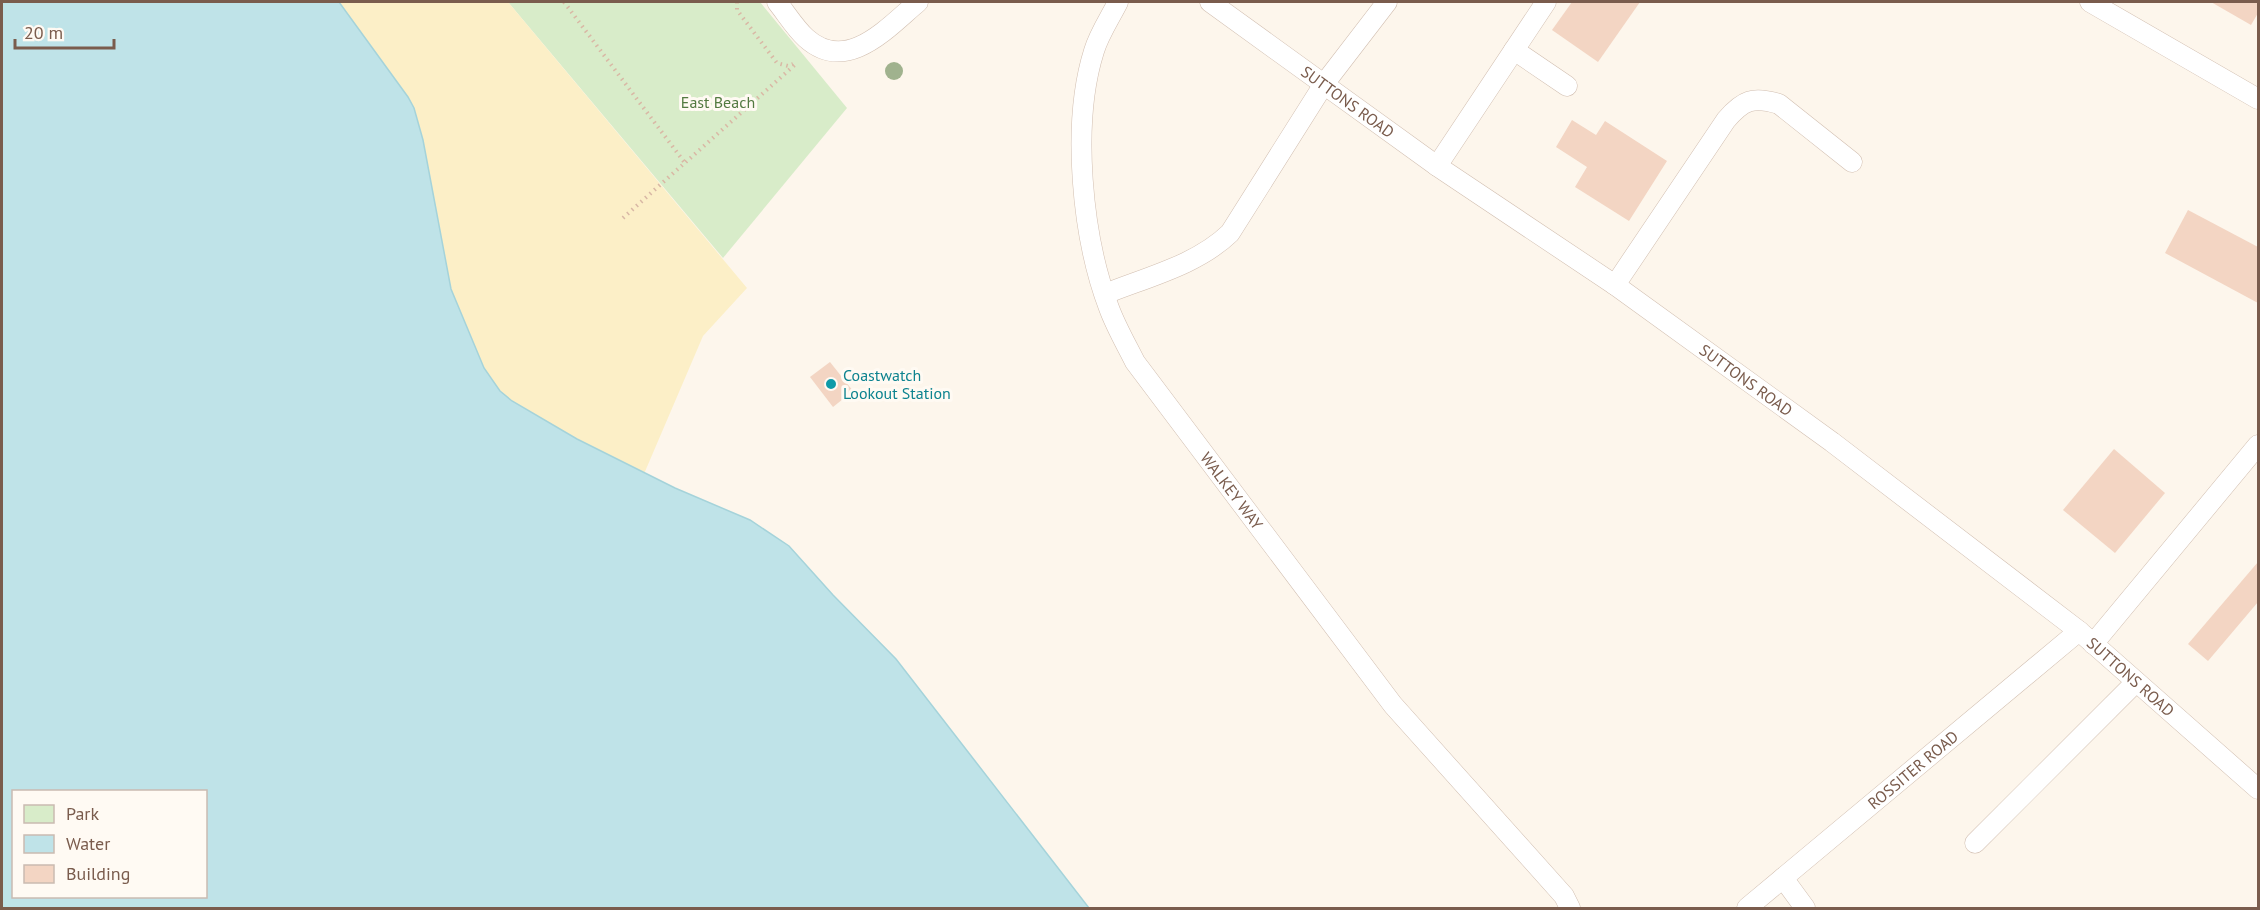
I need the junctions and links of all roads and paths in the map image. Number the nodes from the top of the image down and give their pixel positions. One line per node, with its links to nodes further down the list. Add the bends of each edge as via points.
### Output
1 (564, 2): 15 (path)
2 (737, 2): 15 (path, via 737,10 777,63 797,63)
3 (777, 2): 4 (lane, via 814,44 850,52 871,42)
4 (918, 2)
5 (1118, 2): 19 (lane, WALKEY WAY, via 1094,51 1084,106 1082,168 1090,245)
6 (1210, 2): 11 (lane, SUTTONS ROAD)
7 (1546, 2): 10 (lane)
8 (2090, 2): 13 (lane)
9 (1382, 9): 11 (lane)
10 (1514, 50): 12 (lane); 16 (lane)
11 (1324, 84): 16 (lane, SUTTONS ROAD); 19 (lane, via 1230,233 1199,256)
12 (1567, 86)
13 (2259, 99)
14 (1852, 162): 18 (lane, via 1779,104 1751,100 1738,106)
15 (685, 163): 17 (path)
16 (1437, 166): 18 (lane, SUTTONS ROAD)
17 (623, 218)
18 (1615, 285): 21 (lane, SUTTONS ROAD, via 1832,441)
19 (1105, 294): 26 (lane, WALKEY WAY, via 1135,362 1386,696 1564,896)
20 (2259, 445): 21 (lane, ROSSITER ROAD)
21 (2086, 638): 22 (lane, SUTTONS ROAD); 25 (lane, ROSSITER ROAD)
22 (2136, 682): 23 (lane, SUTTONS ROAD); 24 (lane)
23 (2259, 789)
24 (1975, 843)
25 (1784, 878): 27 (lane, ROSSITER ROAD); 28 (lane)
26 (1570, 909)
27 (1747, 909)
28 (1805, 909)

